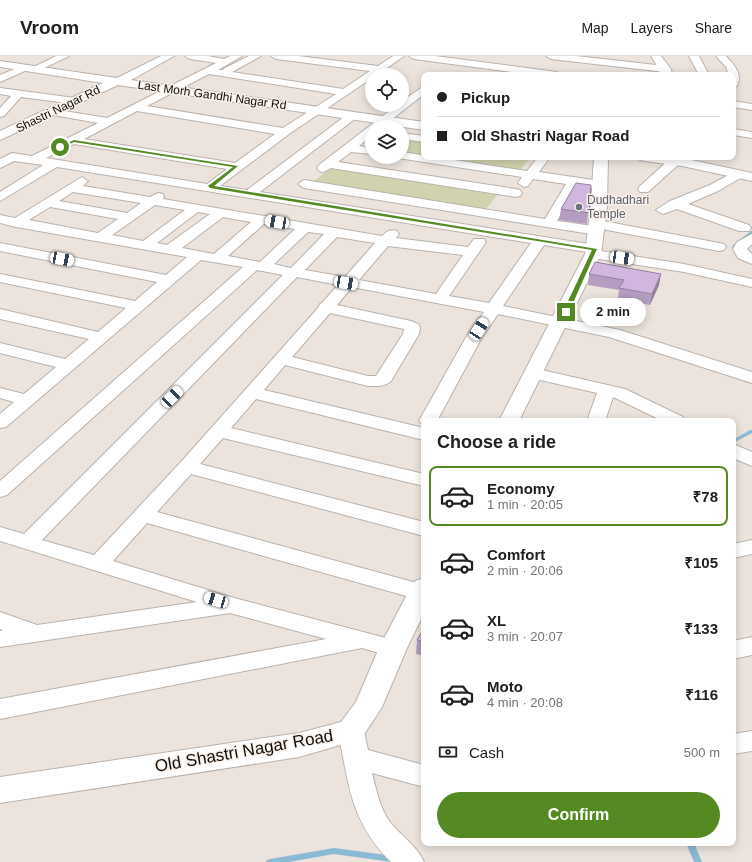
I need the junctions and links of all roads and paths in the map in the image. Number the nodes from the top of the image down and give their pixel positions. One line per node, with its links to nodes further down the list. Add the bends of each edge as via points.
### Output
1 (64, 56): 22 (street)
2 (157, 56): 38 (street)
3 (169, 56): 38 (street)
4 (190, 56): 17 (street)
5 (237, 56): 17 (street)
6 (256, 56): 33 (street)
7 (398, 56): 24 (street)
8 (414, 56): 16 (street)
9 (554, 56): 14 (street)
10 (639, 56): 20 (street)
11 (656, 56): 30 (street)
12 (694, 56): 31 (street)
13 (721, 56): 32 (street)
14 (589, 58): 20 (street)
15 (279, 59): 18 (street)
16 (462, 59): 26 (street); 29 (street)
17 (227, 62): 27 (street)
18 (328, 63): 21 (street); 25 (street)
19 (0, 64): 22 (street, Last Morh Gandhi Nagar Rd)
20 (626, 65): 30 (street)
21 (358, 67): 23 (street); 34 (street)
22 (30, 68): 37 (street); 38 (street, Last Morh Gandhi Nagar Rd)
23 (368, 68)
24 (380, 68)
25 (316, 70)
26 (447, 70)
27 (208, 71): 33 (street); 45 (street)
28 (262, 71): 36 (street)
29 (539, 72)
30 (666, 72)
31 (702, 72)
32 (733, 72)
33 (221, 73): 36 (street)
34 (346, 74)
35 (304, 77): 41 (street)
36 (250, 78): 41 (street)
37 (0, 79)
38 (115, 81): 45 (street, Last Morh Gandhi Nagar Rd); 51 (street, Shastri Nagar Rd)
39 (334, 81): 43 (street)
40 (365, 82): 48 (street)
41 (293, 84): 43 (street)
42 (409, 86): 44 (street)
43 (322, 88): 48 (street)
44 (421, 88)
45 (174, 89): 55 (street); 56 (street, Last Morh Gandhi Nagar Rd)
46 (0, 91): 49 (street)
47 (421, 91): 50 (street)
48 (345, 92): 56 (street)
49 (19, 93): 51 (street); 59 (street)
50 (409, 100): 52 (street)
51 (75, 101): 57 (street, Shastri Nagar Rd)
52 (421, 102)
53 (736, 104): 54 (street)
54 (752, 107)
55 (136, 108): 63 (street); 68 (street)
56 (317, 110): 60 (street, Last Morh Gandhi Nagar Rd); 68 (street)
57 (52, 112): 63 (street); 65 (street, Shastri Nagar Rd)
58 (394, 112): 61 (street)
59 (0, 114)
60 (352, 116): 64 (street, Last Morh Gandhi Nagar Rd); 101 (street)
61 (385, 120)
62 (0, 122): 65 (street)
63 (111, 122): 75 (street)
64 (365, 123)
65 (23, 125): 71 (street, Shastri Nagar Rd)
66 (421, 126): 67 (street, Last Morh Gandhi Nagar Rd)
67 (409, 127)
68 (285, 132): 90 (street)
69 (736, 132): 70 (street)
70 (752, 135)
71 (0, 136)
72 (365, 136): 76 (street)
73 (409, 137): 74 (street)
74 (421, 139)
75 (74, 141): 82 (street); 90 (street)
76 (349, 148): 77 (street); 89 (street)
77 (365, 150)
78 (0, 155): 79 (street)
79 (12, 157): 82 (street); 88 (street)
80 (409, 157): 81 (street)
81 (421, 159)
82 (34, 160): 87 (street)
83 (429, 160): 92 (street)
84 (541, 160): 92 (street)
85 (601, 160): 97 (street)
86 (680, 160): 93 (street); 100 (street)
87 (55, 163): 91 (street); 103 (street)
88 (0, 164)
89 (328, 164): 96 (street); 102 (street)
90 (237, 167): 98 (street)
91 (98, 169): 94 (street); 99 (street)
92 (530, 175): 95 (street); 102 (street)
93 (748, 177): 120 (street, via 669,207)
94 (178, 181): 98 (street); 105 (street)
95 (573, 182): 97 (street); 115 (street)
96 (304, 184): 104 (street); 109 (street)
97 (600, 185): 117 (street)
98 (210, 187): 101 (street)
99 (72, 188): 105 (street); 106 (street)
100 (644, 189)
101 (251, 193): 104 (street)
102 (516, 194): 109 (street)
103 (0, 197)
104 (286, 199): 112 (street)
105 (153, 200): 107 (street); 110 (street)
106 (49, 203): 110 (street); 114 (street)
107 (196, 208): 108 (street); 124 (street)
108 (221, 212): 111 (street); 127 (street)
109 (498, 216): 115 (street)
110 (129, 217): 121 (street)
111 (262, 219): 116 (street); 131 (street)
112 (407, 219): 119 (street); 123 (street)
113 (0, 220): 114 (street)
114 (16, 223): 121 (street)
115 (548, 224): 117 (street)
116 (305, 227): 118 (street); 133 (street)
117 (597, 228): 126 (street); 129 (street)
118 (334, 232): 123 (street); 134 (street)
119 (486, 232): 122 (street); 128 (street)
120 (748, 233): 132 (street, via 740,249 743,255)
121 (99, 238): 124 (street)
122 (540, 240): 129 (street); 142 (street)
123 (385, 241): 128 (street); 137 (street)
124 (146, 245): 127 (street)
125 (0, 247): 136 (street)
126 (719, 247)
127 (170, 250): 130 (street)
128 (472, 252): 139 (street)
129 (594, 252): 138 (street); 144 (street)
130 (198, 254): 131 (street); 136 (street)
131 (218, 258): 133 (street)
132 (752, 260)
133 (258, 266): 134 (street); 166 (street)
134 (295, 272): 137 (street); 170 (street)
135 (0, 278): 140 (street)
136 (169, 280): 140 (street)
137 (346, 283): 139 (street); 141 (street)
138 (752, 283)
139 (440, 299): 142 (street)
140 (138, 306): 145 (street)
141 (325, 307): 147 (street); 147 (street, via 412,327 411,334 385,377 381,381 368,381)
142 (492, 309): 144 (street); 155 (street)
143 (0, 314): 145 (street)
144 (561, 321): 149 (street); 150 (street, via 614,333)
145 (101, 337): 148 (street)
146 (0, 348): 148 (street)
147 (280, 359): 153 (street)
148 (68, 365): 154 (street)
149 (533, 373): 151 (street); 156 (street)
150 (752, 378)
151 (607, 390): 157 (street); 158 (street, via 633,398)
152 (0, 392): 154 (street)
153 (251, 392): 160 (street); 161 (street)
154 (27, 400): 159 (street)
155 (430, 418)
156 (510, 418)
157 (597, 418)
158 (671, 418)
159 (0, 423)
160 (421, 428)
161 (218, 431): 164 (street); 165 (street)
162 (736, 452): 163 (street)
163 (752, 460)
164 (187, 467): 167 (street); 168 (street)
165 (421, 479)
166 (0, 491)
167 (144, 515): 173 (street); 174 (street)
168 (421, 528)
169 (0, 534): 170 (street)
170 (28, 542): 173 (street)
171 (752, 547): 172 (street)
172 (736, 550)
173 (97, 565): 176 (street)
174 (421, 590)
175 (421, 595): 182 (street, Old Shastri Nagar Road)
176 (231, 605): 178 (street); 180 (street)
177 (0, 620): 178 (street)
178 (37, 634): 179 (street)
179 (0, 639)
180 (364, 640): 182 (street); 184 (street)
181 (752, 646): 183 (street)
182 (393, 648): 186 (street, Old Shastri Nagar Road)
183 (736, 649)
184 (0, 709)
185 (752, 741): 187 (street)
186 (354, 744): 188 (street); 189 (street, Old Shastri Nagar Road, via 299,745); 190 (street, via 370,811 378,827)
187 (736, 744)
188 (421, 775)
189 (0, 790)
190 (410, 862)

